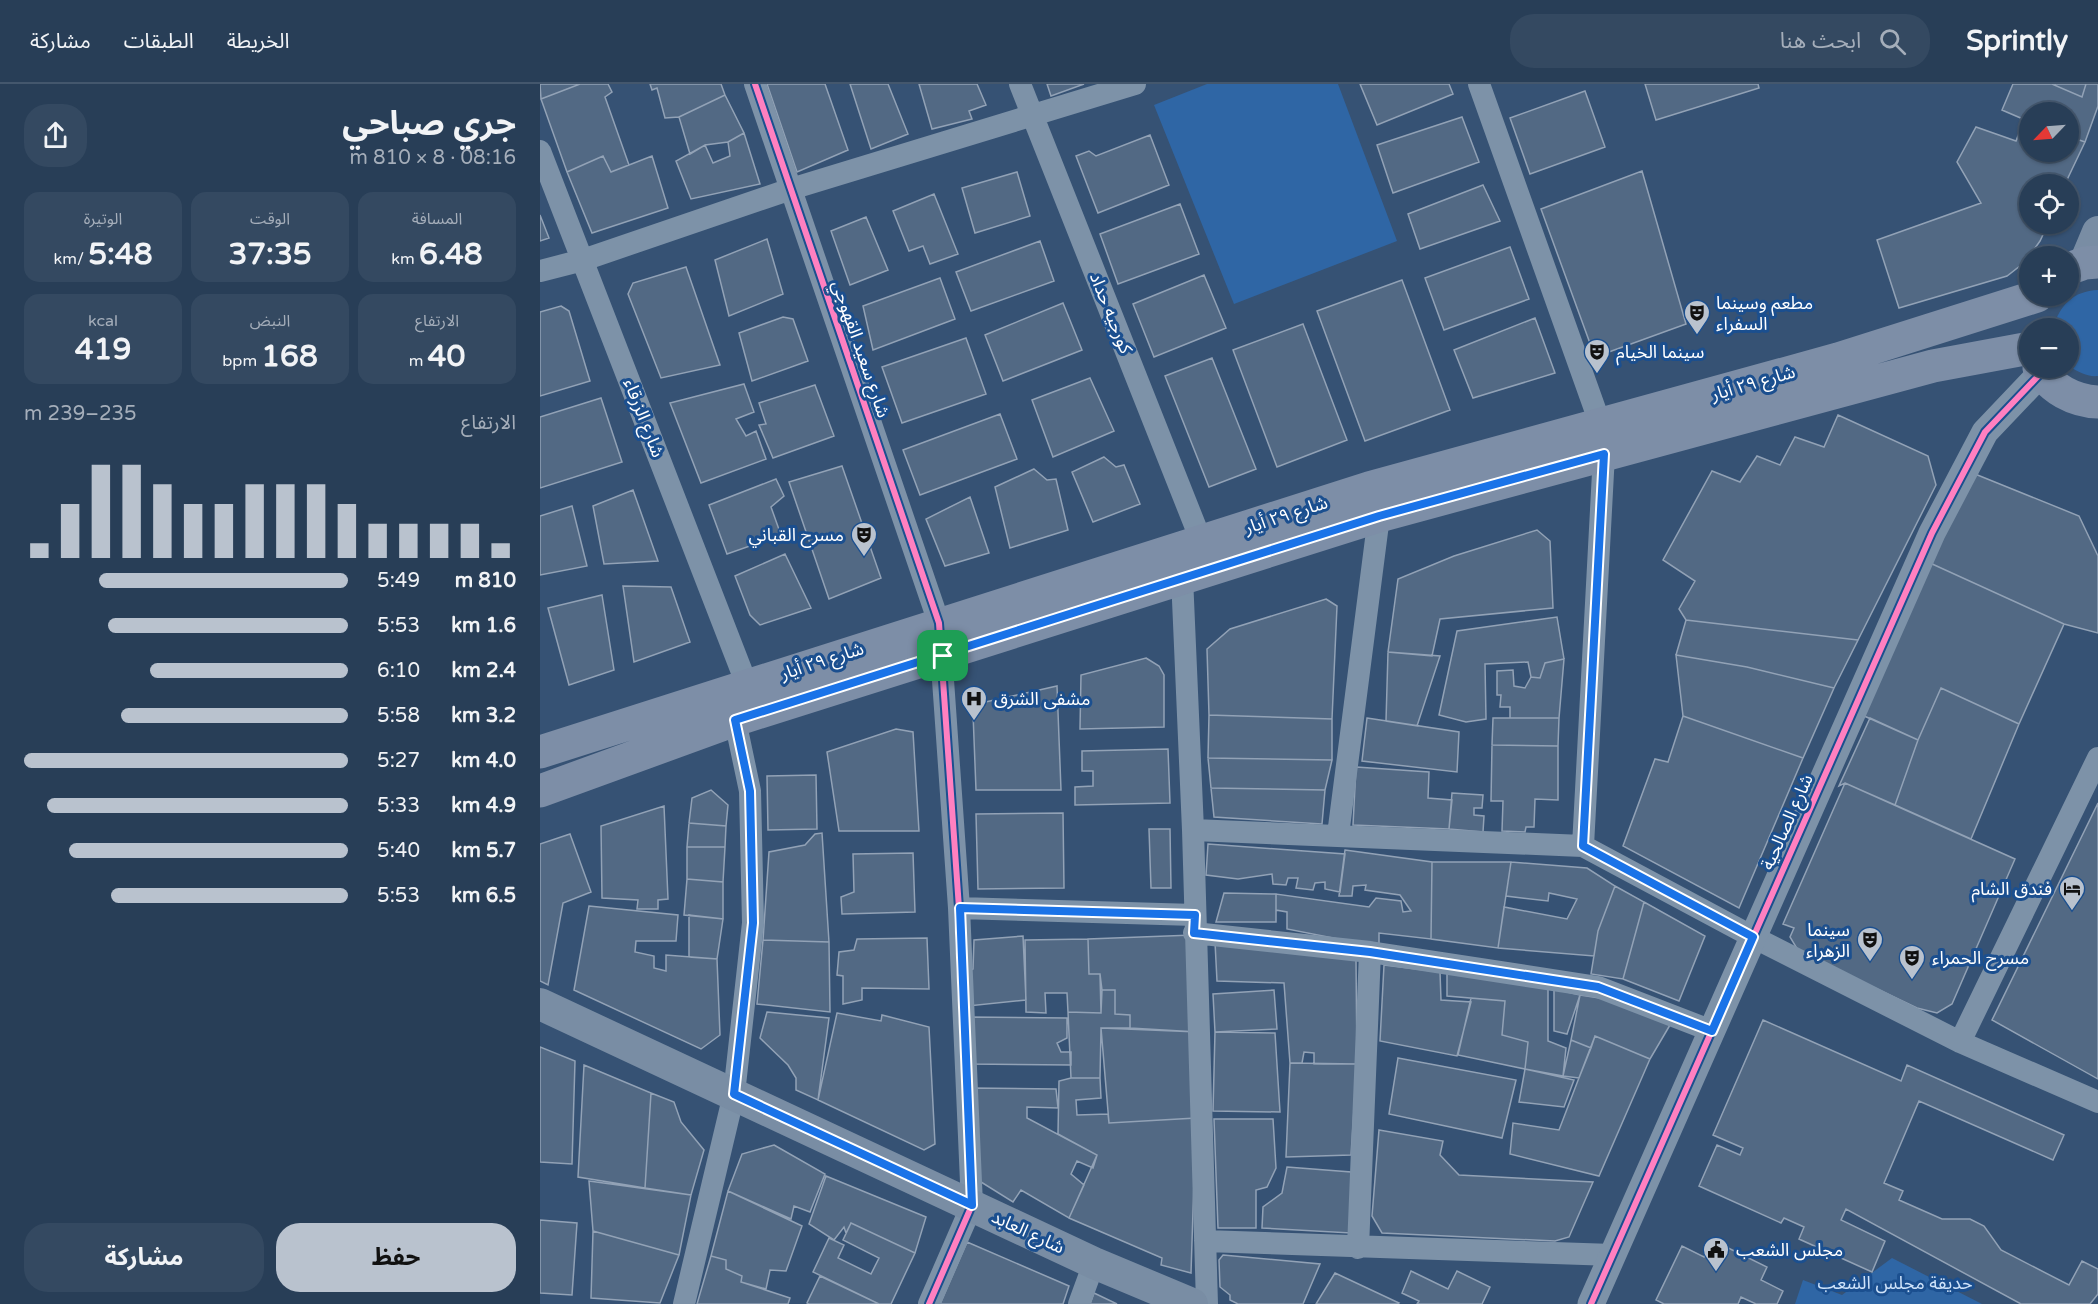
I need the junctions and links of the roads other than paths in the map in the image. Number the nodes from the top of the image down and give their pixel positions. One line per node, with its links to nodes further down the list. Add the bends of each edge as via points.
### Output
1 (755, 84): 7 (street, شارع سعيد القهوجي)
2 (1020, 84): 5 (street, كورجيه حداد)
3 (1134, 84): 5 (street)
4 (1479, 84): 17 (street)
5 (1033, 115): 7 (street); 19 (street, كورجيه حداد)
6 (540, 151): 9 (street, شارع الزرقاء)
7 (791, 189): 9 (street); 21 (street, شارع سعيد القهوجي)
8 (2098, 232): 10 (main road)
9 (583, 260): 11 (street); 23 (street, شارع الزرقاء)
10 (2084, 265)
11 (540, 271)
12 (2019, 302): 17 (main road, شارع ٢٩ أيار)
13 (2019, 364): 17 (main road, شارع ٢٩ أيار, via 1933,366)
14 (2026, 378): 33 (street, شارع الصالحية, via 1985,432 1932,532)
15 (2050, 378): 16 (main road, via 2063,392)
16 (2098, 402)
17 (1602, 440): 18 (main road, شارع ٢٩ أيار); 19 (main road, شارع ٢٩ أيار, via 1369,488); 30 (street)
18 (1379, 516): 20 (main road, شارع ٢٩ أيار); 29 (street)
19 (1202, 543): 21 (main road, شارع ٢٩ أيار)
20 (1182, 577): 22 (main road, شارع ٢٩ أيار); 28 (street)
21 (939, 623): 22 (street, شارع سعيد القهوجي); 23 (main road, شارع ٢٩ أيار)
22 (943, 656): 24 (main road, شارع ٢٩ أيار); 31 (street, شارع سعيد القهوجي)
23 (747, 685): 25 (main road, شارع ٢٩ أيار)
24 (735, 720): 27 (main road, شارع ٢٩ أيار); 38 (street, via 750,791 753,923)
25 (540, 752)
26 (2098, 758): 37 (street)
27 (540, 791)
28 (1193, 830): 29 (street); 32 (street)
29 (1338, 835): 30 (street)
30 (1583, 846): 33 (street)
31 (960, 908): 32 (street); 40 (street, شارع سعيد القهوجي)
32 (1195, 924): 34 (street); 41 (street)
33 (1753, 937): 36 (street, شارع الصالحية); 37 (street)
34 (1370, 952): 36 (street, via 1598,987); 42 (street)
35 (540, 1004): 38 (main road, شارع العابد)
36 (1712, 1031): 43 (street, شارع الصالحية)
37 (1960, 1042): 39 (street)
38 (734, 1094): 40 (main road, شارع العابد); 45 (street)
39 (2098, 1102)
40 (972, 1205): 44 (main road, شارع العابد); 46 (street)
41 (1206, 1241): 42 (street); 49 (street)
42 (1358, 1248): 43 (street)
43 (1613, 1255): 50 (street, شارع الصالحية)
44 (1094, 1263): 47 (street); 48 (main road, شارع العابد)
45 (684, 1304)
46 (929, 1304)
47 (1079, 1304)
48 (1192, 1304)
49 (1207, 1304)
50 (1591, 1304)

